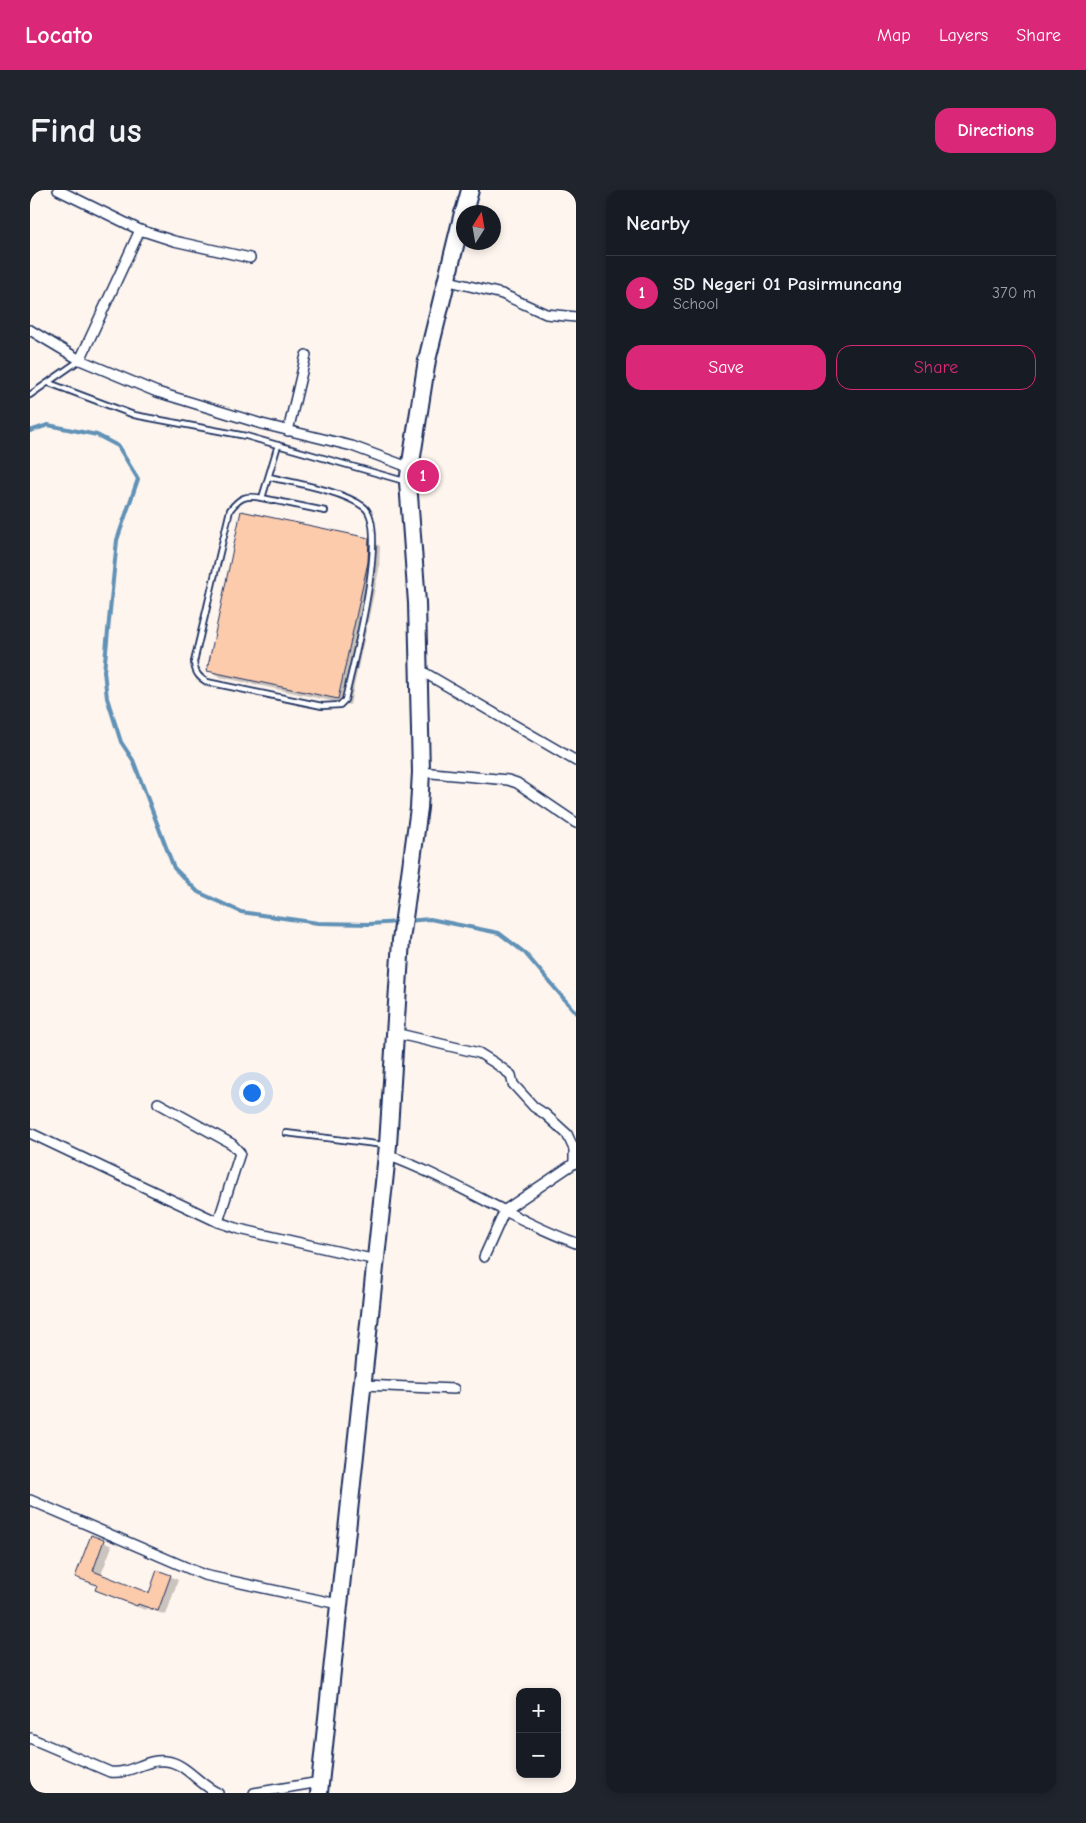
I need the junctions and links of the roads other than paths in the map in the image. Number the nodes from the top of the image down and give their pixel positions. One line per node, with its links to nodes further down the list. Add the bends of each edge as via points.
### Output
1 (58, 190): 4 (street)
2 (470, 190): 3 (highway)
3 (466, 205)
4 (140, 230): 6 (street); 11 (street)
5 (456, 241): 7 (highway)
6 (250, 258)
7 (445, 280): 8 (street, via 502,294 546,314); 16 (highway, via 418,407)
8 (576, 317)
9 (30, 330): 11 (street)
10 (306, 356): 14 (street)
11 (80, 360): 12 (lane); 14 (street, via 172,398)
12 (49, 383): 13 (lane); 15 (lane, via 134,415)
13 (30, 395)
14 (288, 430): 16 (street, via 352,446)
15 (278, 445): 16 (lane); 17 (lane)
16 (410, 475): 20 (highway)
17 (269, 477): 18 (lane); 18 (lane, via 348,498 365,507 374,524 374,548 365,609 345,700 340,705 322,706 207,682 195,671 194,662 230,510 238,500 248,495)
18 (262, 498): 19 (lane)
19 (325, 512)
20 (418, 669): 21 (street); 22 (highway)
21 (576, 761)
22 (421, 772): 23 (street, via 508,780); 24 (highway, via 401,940)
23 (576, 823)
24 (395, 1033): 28 (highway); 29 (street, via 479,1053 495,1063 511,1075 513,1084 534,1108 568,1134)
25 (158, 1103): 31 (street, via 225,1140 240,1152)
26 (30, 1133): 31 (street)
27 (286, 1133): 28 (lane)
28 (388, 1150): 30 (street); 34 (highway)
29 (575, 1162): 30 (street)
30 (505, 1210): 32 (street, via 549,1234); 33 (street)
31 (218, 1222): 34 (street)
32 (576, 1244)
33 (484, 1257)
34 (376, 1260): 35 (highway)
35 (364, 1385): 36 (street); 38 (highway)
36 (454, 1389)
37 (30, 1500): 38 (street, via 204,1575)
38 (338, 1604): 40 (highway)
39 (30, 1738): 41 (street, via 110,1772 119,1773 154,1761 166,1761)
40 (319, 1787): 42 (street)
41 (218, 1793)
42 (254, 1793)

